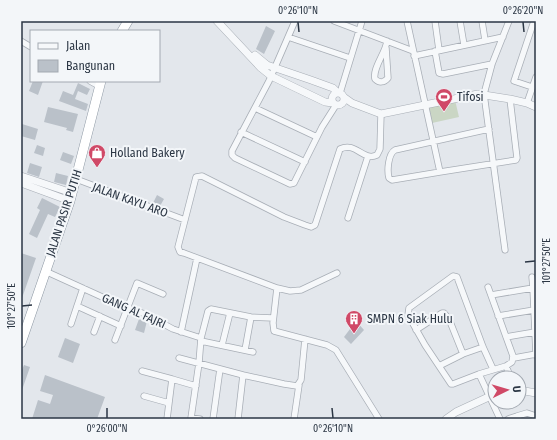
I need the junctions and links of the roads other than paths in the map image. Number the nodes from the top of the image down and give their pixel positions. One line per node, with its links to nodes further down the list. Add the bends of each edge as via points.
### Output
1 (128, 21): 13 (highway)
2 (216, 21): 24 (street)
3 (223, 21): 24 (street)
4 (295, 21): 15 (street)
5 (334, 21): 14 (street)
6 (362, 21): 14 (street)
7 (407, 21): 23 (street)
8 (435, 21): 22 (street)
9 (460, 21): 20 (street)
10 (482, 21): 17 (street)
11 (509, 21): 16 (street)
12 (534, 21): 31 (street, via 514,81)
13 (123, 30)
14 (359, 30): 19 (street); 25 (street)
15 (288, 37): 25 (street); 27 (street)
16 (503, 37): 17 (street); 26 (street)
17 (485, 40): 20 (street)
18 (21, 41): 21 (street)
19 (386, 44): 19 (street, via 374,74 380,82 388,78); 23 (street)
20 (464, 45): 22 (street)
21 (30, 46)
22 (437, 50): 23 (street); 26 (street, via 438,68 443,74)
23 (414, 53): 36 (street)
24 (251, 55): 27 (street, via 267,66); 28 (street)
25 (350, 58): 33 (street)
26 (492, 64): 32 (street)
27 (275, 67): 28 (street); 33 (street, via 329,87)
28 (271, 76): 33 (street, via 325,102); 38 (street)
29 (536, 77): 31 (street)
30 (100, 84): 49 (highway, JALAN PASIR PUTIH)
31 (532, 87): 35 (street)
32 (484, 94): 34 (street); 36 (street); 40 (street)
33 (339, 99): 39 (street); 42 (street)
34 (510, 99): 35 (street); 46 (street, via 517,158 514,161)
35 (527, 103): 37 (street)
36 (424, 106): 39 (street); 43 (street)
37 (536, 107)
38 (255, 108): 41 (street); 42 (street)
39 (381, 114): 44 (street, via 380,149 377,155)
40 (489, 129): 43 (street); 46 (street)
41 (241, 132): 45 (street); 45 (street, via 232,155 290,184 294,183)
42 (317, 137): 45 (street)
43 (433, 141): 47 (street); 47 (street, via 393,151 388,177 392,180)
44 (368, 156): 52 (street); 53 (street, via 351,147 340,149 317,221 311,227 284,217 200,176 196,177)
45 (305, 162)
46 (494, 164): 47 (street); 54 (street)
47 (440, 172)
48 (21, 176): 51 (street)
49 (76, 179): 51 (highway, JALAN PASIR PUTIH); 53 (street, JALAN KAYU ARO)
50 (21, 184): 51 (street)
51 (71, 197): 56 (highway, JALAN PASIR PUTIH)
52 (348, 218)
53 (185, 220): 55 (street, via 178,248)
54 (504, 250)
55 (197, 258): 61 (street); 77 (street)
56 (45, 271): 60 (street, GANG AL FAJRI); 83 (highway, JALAN PASIR PUTIH)
57 (337, 273): 61 (street, via 301,290)
58 (532, 277): 62 (street)
59 (488, 287): 64 (street)
60 (83, 288): 65 (street); 66 (street, GANG AL FAJRI)
61 (278, 288): 72 (street)
62 (533, 288): 64 (street); 67 (street)
63 (163, 294): 66 (street, via 137,283)
64 (491, 295): 70 (street)
65 (77, 306): 69 (street); 73 (street)
66 (127, 308): 74 (street); 77 (street, GANG AL FAJRI)
67 (534, 310): 70 (street); 78 (street)
68 (230, 313): 71 (street); 82 (street, via 209,309); 84 (street)
69 (100, 316): 74 (street); 76 (street)
70 (498, 316): 79 (street)
71 (252, 317): 72 (street); 86 (street)
72 (273, 318): 80 (street, via 272,328 275,332)
73 (71, 324)
74 (120, 326): 81 (street)
75 (416, 330): 85 (street, via 408,315 409,308 456,276); 88 (street, via 444,313 449,319); 93 (street)
76 (94, 332)
77 (181, 332): 82 (street, GANG AL FAJRI)
78 (535, 332): 79 (street); 89 (street)
79 (506, 337): 91 (street)
80 (305, 339): 102 (street); 116 (street, via 336,350)
81 (115, 340)
82 (201, 340): 84 (street, GANG AL FAJRI); 92 (street)
83 (21, 343)
84 (222, 345): 86 (street, GANG AL FAJRI)
85 (483, 347): 88 (street); 96 (street)
86 (245, 350): 87 (street, GANG AL FAJRI)
87 (253, 352)
88 (463, 354): 93 (street)
89 (536, 354): 91 (street)
90 (179, 358): 92 (street)
91 (514, 358): 94 (street)
92 (199, 363): 95 (street); 103 (street)
93 (439, 366): 99 (street, via 448,381 453,384)
94 (506, 366): 96 (street); 97 (street)
95 (220, 369): 100 (street); 113 (street)
96 (493, 369): 99 (street)
97 (508, 370)
98 (142, 371): 101 (street)
99 (479, 374): 104 (street)
100 (243, 375): 102 (street); 114 (street)
101 (172, 379): 103 (street); 107 (street)
102 (299, 385): 115 (street)
103 (196, 386): 109 (street)
104 (487, 387)
105 (144, 396): 107 (street)
106 (487, 397): 117 (street)
107 (169, 403): 111 (street)
108 (536, 416): 110 (street, via 527,413)
109 (191, 418): 112 (street)
110 (518, 418): 118 (street)
111 (167, 419)
112 (200, 419)
113 (213, 419)
114 (238, 419)
115 (294, 419)
116 (379, 419)
117 (446, 419)
118 (508, 419)

